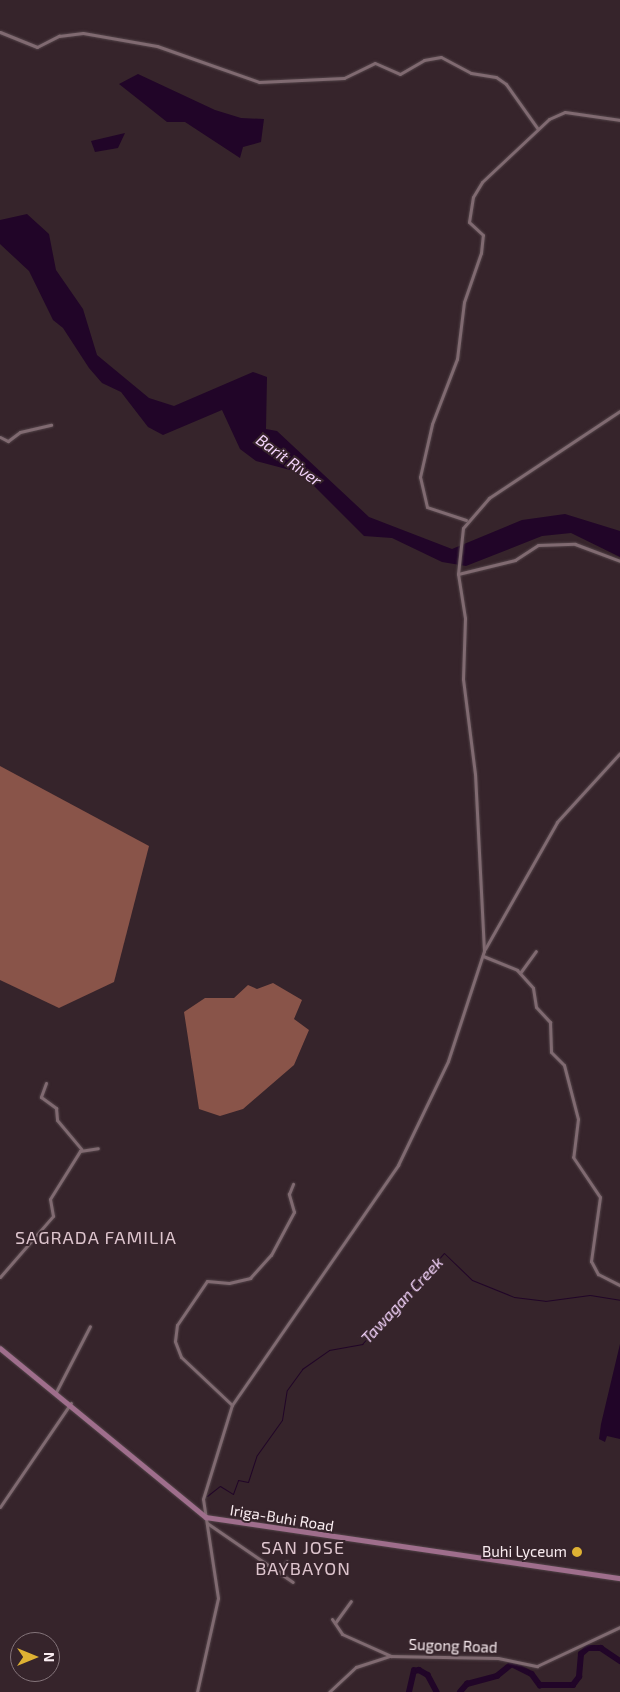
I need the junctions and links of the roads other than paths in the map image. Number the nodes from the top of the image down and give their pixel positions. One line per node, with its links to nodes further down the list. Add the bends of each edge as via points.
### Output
1 (0, 32): 3 (street, via 37,47 59,36 83,33 157,46 259,82 344,78 375,63 400,74 424,60 441,57 471,73 496,76 506,84)
2 (620, 120): 3 (street, via 565,112)
3 (538, 128): 7 (street, via 482,182 473,197 469,222 483,235 481,253 464,302 457,359 423,459 422,494 427,507)
4 (620, 411): 7 (street, via 489,498)
5 (51, 425): 6 (street, via 20,432 8,441)
6 (0, 437)
7 (466, 520): 9 (street)
8 (620, 561): 9 (street, via 574,544 538,544 515,560)
9 (458, 574): 12 (street, via 465,618 463,679 475,774)
10 (620, 754): 12 (street, via 557,822)
11 (536, 951): 13 (street)
12 (483, 954): 13 (street); 24 (street, via 448,1061 398,1165)
13 (520, 973): 19 (street, via 533,988 536,1007 550,1022 552,1054 564,1065 578,1121 573,1157 599,1195 591,1261 598,1274)
14 (46, 1083): 16 (street, via 41,1097 56,1108 57,1120)
15 (98, 1148): 16 (street)
16 (81, 1150): 18 (street, via 50,1199 53,1216)
17 (293, 1184): 24 (street, via 289,1194 294,1212 270,1255 250,1278 229,1284 207,1281 177,1325 175,1341 181,1357)
18 (0, 1277)
19 (620, 1286)
20 (90, 1326): 22 (street)
21 (0, 1348): 22 (main road)
22 (56, 1392): 23 (main road)
23 (71, 1403): 25 (street); 26 (main road)
24 (232, 1405): 26 (street, via 206,1482)
25 (0, 1507)
26 (206, 1520): 28 (street); 29 (main road, Iriga-Buhi Road); 36 (street, via 218,1598)
27 (286, 1561): 28 (street)
28 (278, 1573): 30 (street)
29 (620, 1578)
30 (293, 1582)
31 (351, 1601): 33 (street)
32 (332, 1619): 33 (street)
33 (334, 1624): 35 (street, via 342,1634)
34 (620, 1627): 35 (street, Sugong Road, via 584,1646 532,1666 498,1658)
35 (392, 1656): 37 (street, Sugong Road, via 356,1668)
36 (197, 1692)
37 (329, 1692)

